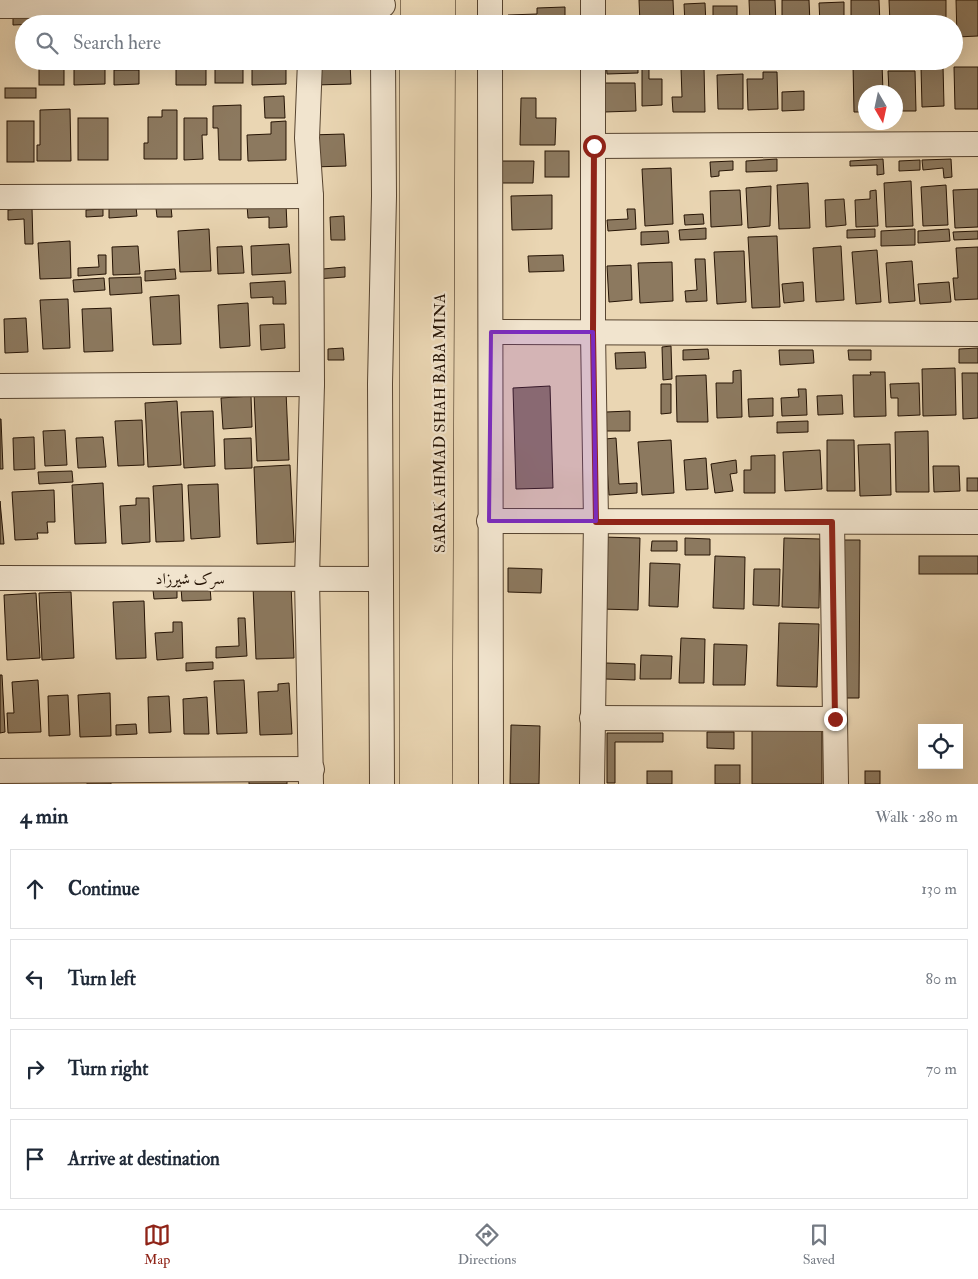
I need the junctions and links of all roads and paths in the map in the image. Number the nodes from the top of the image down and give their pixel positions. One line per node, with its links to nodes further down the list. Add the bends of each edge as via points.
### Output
1 (415, 0): 8 (highway)
2 (441, 0): 9 (highway)
3 (490, 0): 10 (street)
4 (593, 0): 11 (street)
5 (0, 6): 7 (street)
6 (383, 10): 7 (street)
7 (312, 15)
8 (414, 15)
9 (441, 15)
10 (490, 15)
11 (593, 15)
12 (310, 70): 20 (street, via 307,138)
13 (384, 70): 33 (street)
14 (414, 70): 39 (highway)
15 (441, 70): 40 (highway, SARAK AHMAD SHAH BABA MINA)
16 (490, 70): 22 (street)
17 (593, 70): 19 (street)
18 (978, 144): 19 (street)
19 (594, 146): 23 (street)
20 (311, 196): 21 (street); 25 (street)
21 (0, 197)
22 (491, 332): 23 (street); 27 (street)
23 (593, 332): 24 (street); 28 (street)
24 (978, 334)
25 (312, 384): 26 (street); 32 (street)
26 (0, 386)
27 (489, 521): 28 (street); 41 (street)
28 (596, 522): 29 (street); 34 (street)
29 (832, 522): 30 (street); 35 (street)
30 (978, 522)
31 (0, 578): 32 (street, سرک شیرزاد)
32 (307, 579): 33 (street, سرک شیرزاد); 37 (street)
33 (381, 579): 38 (street)
34 (592, 718): 35 (street); 42 (street)
35 (835, 719): 43 (street)
36 (0, 771): 37 (street)
37 (311, 776)
38 (382, 784)
39 (414, 784)
40 (438, 784)
41 (491, 784)
42 (592, 784)
43 (836, 784)

